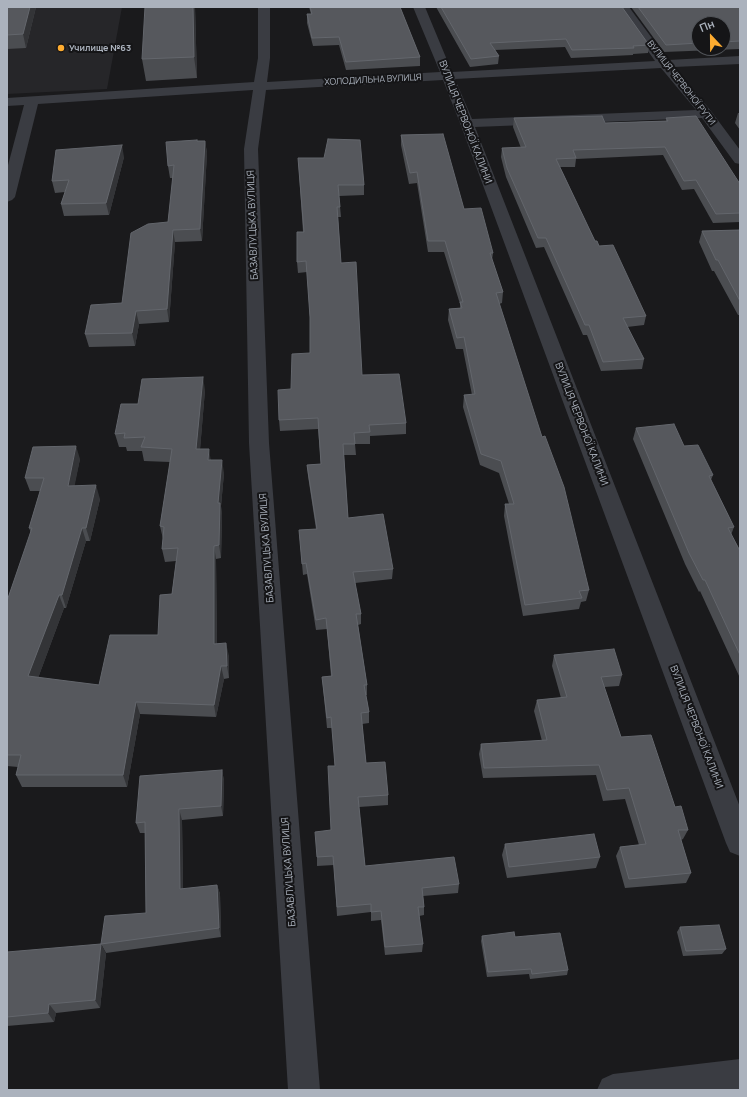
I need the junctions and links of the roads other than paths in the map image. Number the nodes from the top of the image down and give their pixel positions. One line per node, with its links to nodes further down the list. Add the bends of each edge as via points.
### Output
1 (264, 7): 7 (street, БАЗАВЛУЦЬКА ВУЛИЦЯ, via 264,58)
2 (420, 7): 6 (street, ВУЛИЦЯ ЧЕРВОНОЇ КАЛИНИ)
3 (623, 7): 5 (street, ВУЛИЦЯ ЧЕРВОНОЇ РУТИ)
4 (740, 60): 5 (street, ХОЛОДИЛЬНА ВУЛИЦЯ)
5 (664, 64): 6 (street, ХОЛОДИЛЬНА ВУЛИЦЯ); 10 (street, ВУЛИЦЯ ЧЕРВОНОЇ РУТИ)
6 (448, 76): 7 (street, ХОЛОДИЛЬНА ВУЛИЦЯ); 11 (street, ВУЛИЦЯ ЧЕРВОНОЇ КАЛИНИ)
7 (260, 86): 8 (street, ХОЛОДИЛЬНА ВУЛИЦЯ); 16 (street, БАЗАВЛУЦЬКА ВУЛИЦЯ, via 251,149 259,443)
8 (32, 101): 9 (street, ХОЛОДИЛЬНА ВУЛИЦЯ); 13 (street)
9 (7, 102)
10 (706, 114): 11 (street); 12 (street, ВУЛИЦЯ ЧЕРВОНОЇ РУТИ)
11 (467, 123): 14 (street, ВУЛИЦЯ ЧЕРВОНОЇ КАЛИНИ)
12 (740, 160)
13 (7, 197)
14 (740, 843)
15 (740, 1075): 17 (street)
16 (304, 1090)
17 (613, 1090)

